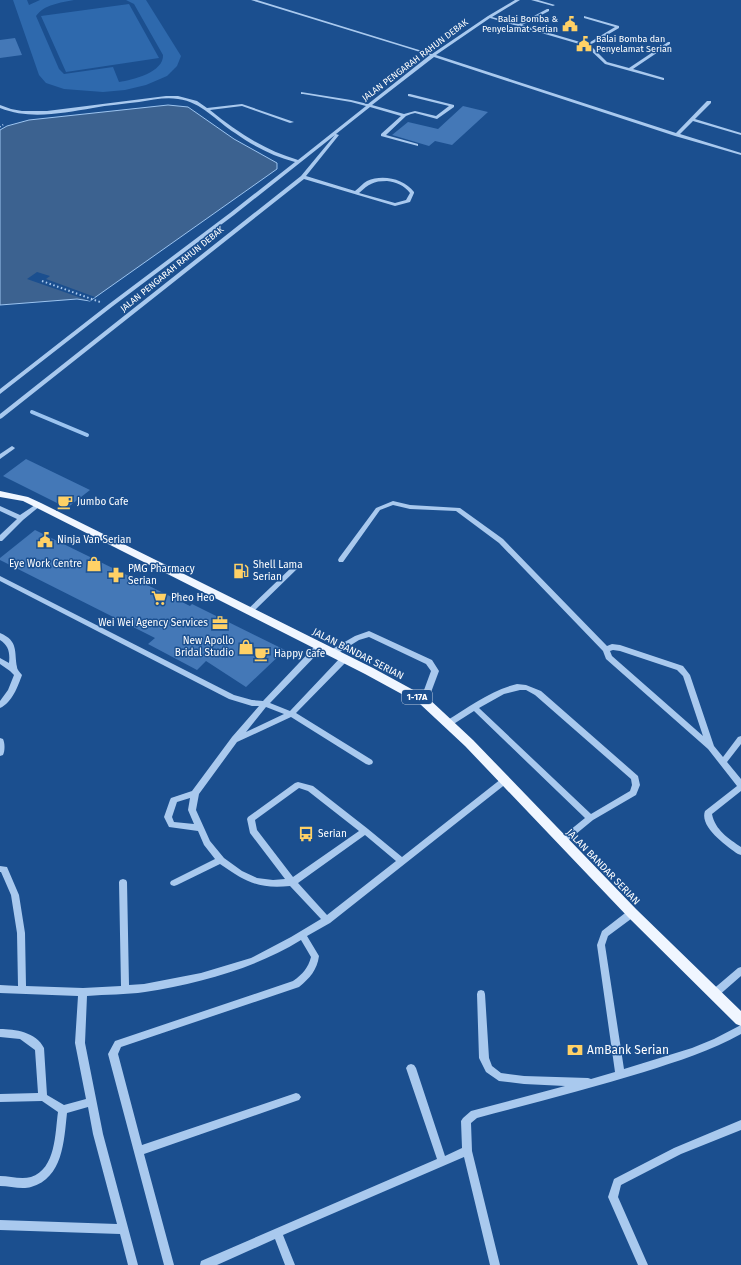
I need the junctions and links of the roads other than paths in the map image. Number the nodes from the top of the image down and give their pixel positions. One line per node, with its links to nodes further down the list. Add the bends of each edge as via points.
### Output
1 (253, 0): 11 (street)
2 (518, 0): 6 (street, JALAN PENGARAH RAHUN DEBAK)
3 (533, 0): 4 (street)
4 (553, 5)
5 (548, 10): 8 (street)
6 (489, 17): 8 (street); 11 (street, JALAN PENGARAH RAHUN DEBAK)
7 (585, 17): 10 (street, via 618,27)
8 (520, 25): 10 (street)
9 (669, 43): 12 (street)
10 (587, 45): 12 (street, via 606,63)
11 (433, 56): 18 (street, JALAN PENGARAH RAHUN DEBAK); 25 (street)
12 (629, 70): 13 (street)
13 (663, 79)
14 (303, 93): 18 (street)
15 (410, 95): 20 (street, via 450,105 452,108 437,118 416,112)
16 (709, 102): 21 (street)
17 (0, 106): 19 (street, via 15,112 30,113 181,97 195,101)
18 (368, 106): 20 (street); 23 (street, JALAN PENGARAH RAHUN DEBAK)
19 (206, 109): 22 (street, via 242,105); 28 (street, via 253,144 281,157)
20 (404, 115): 26 (street, via 383,134)
21 (694, 120): 24 (street); 25 (street)
22 (292, 122)
23 (346, 124): 28 (street, JALAN PENGARAH RAHUN DEBAK); 29 (street, JALAN PENGARAH RAHUN DEBAK)
24 (741, 134)
25 (678, 135): 27 (street)
26 (416, 145)
27 (741, 154)
28 (298, 161): 31 (street, JALAN PENGARAH RAHUN DEBAK)
29 (303, 177): 30 (street); 32 (street, JALAN PENGARAH RAHUN DEBAK)
30 (357, 192): 30 (street, via 396,205 408,201 412,193 409,187 396,181 382,180 369,182)
31 (0, 392)
32 (0, 417)
33 (12, 448): 34 (street)
34 (0, 457)
35 (2, 493): 36 (main road, JALAN BANDAR SERIAN / 1-17A)
36 (38, 505): 38 (street); 43 (main road, JALAN BANDAR SERIAN / 1-17A)
37 (0, 508): 38 (street)
38 (21, 518): 39 (street)
39 (0, 539)
40 (341, 560): 46 (street, via 378,509 393,503 410,508 458,509 502,541)
41 (295, 568): 43 (street)
42 (0, 578): 52 (street, via 232,697)
43 (249, 612): 45 (main road, JALAN BANDAR SERIAN / 1-17A)
44 (0, 636): 50 (street, via 13,649)
45 (319, 647): 47 (main road, JALAN BANDAR SERIAN / 1-17A); 52 (street)
46 (606, 650): 60 (street, via 609,657); 60 (street, via 612,647 620,648 680,668 686,675)
47 (332, 653): 48 (main road, JALAN BANDAR SERIAN / 1-17A); 51 (street, via 369,634 429,662 435,670)
48 (344, 659): 51 (main road, JALAN BANDAR SERIAN / 1-17A); 55 (street)
49 (0, 661): 50 (street)
50 (13, 669): 53 (street, via 18,675 13,690)
51 (424, 701): 56 (main road, JALAN BANDAR SERIAN / 1-17A)
52 (265, 704): 55 (street); 57 (street)
53 (0, 705)
54 (474, 707): 56 (street); 67 (street); 67 (street, via 509,689 530,689 635,778 633,793)
55 (291, 714): 57 (street); 62 (street)
56 (449, 723): 64 (main road, JALAN BANDAR SERIAN / 1-17A)
57 (235, 739): 66 (street)
58 (741, 739): 63 (street)
59 (0, 741): 61 (street)
60 (711, 747): 63 (street)
61 (0, 753)
62 (369, 762)
63 (723, 762): 65 (street)
64 (504, 781): 70 (main road, JALAN BANDAR SERIAN / 1-17A); 73 (street)
65 (741, 786): 71 (street, via 708,813 711,825 720,836)
66 (195, 793): 68 (street, via 192,810); 68 (street, via 174,800 168,817 172,826)
67 (590, 818): 70 (street)
68 (200, 828): 72 (street, via 207,843)
69 (365, 831): 73 (street); 76 (street); 76 (street, via 310,788 298,785 251,819 253,831)
70 (562, 842): 78 (main road, JALAN BANDAR SERIAN / 1-17A)
71 (741, 852)
72 (221, 860): 76 (street, via 256,881 273,884); 77 (street)
73 (402, 862): 79 (street)
74 (0, 869): 84 (street, via 4,869 15,895 21,933)
75 (123, 882): 83 (street)
76 (292, 882): 79 (street)
77 (174, 883)
78 (632, 913): 87 (main road, JALAN BANDAR SERIAN / 1-17A); 92 (street, via 605,934 601,945)
79 (327, 920): 80 (street)
80 (302, 935): 83 (street, via 253,961 201,977); 100 (street, via 315,956 314,965 308,976 296,984 118,1044 113,1054)
81 (741, 971): 87 (street)
82 (0, 989): 84 (street)
83 (125, 989): 85 (street)
84 (22, 990): 85 (street)
85 (83, 992): 97 (street, via 80,1043)
86 (481, 994): 93 (street, via 484,1058 489,1069 499,1077)
87 (714, 994): 88 (main road, JALAN BANDAR SERIAN / 1-17A)
88 (741, 1020)
89 (741, 1029): 92 (street, via 724,1040)
90 (0, 1033): 94 (street, via 19,1033 39,1048)
91 (411, 1068): 102 (street)
92 (620, 1075): 93 (street)
93 (598, 1082): 101 (street, via 474,1114 466,1121)
94 (43, 1097): 96 (street); 98 (street)
95 (296, 1097): 100 (street)
96 (0, 1098)
97 (91, 1102): 98 (street); 105 (street)
98 (62, 1110): 103 (street, via 58,1150 51,1167 42,1177 30,1182)
99 (741, 1125): 112 (street, via 640,1169 617,1182 613,1197)
100 (138, 1151): 108 (street)
101 (467, 1151): 102 (street); 111 (street)
102 (442, 1161): 106 (street)
103 (0, 1181)
104 (0, 1225): 105 (street)
105 (122, 1230): 107 (street)
106 (277, 1233): 109 (street); 110 (street)
107 (133, 1265)
108 (168, 1265)
109 (205, 1265)
110 (290, 1265)
111 (495, 1265)
112 (643, 1265)

